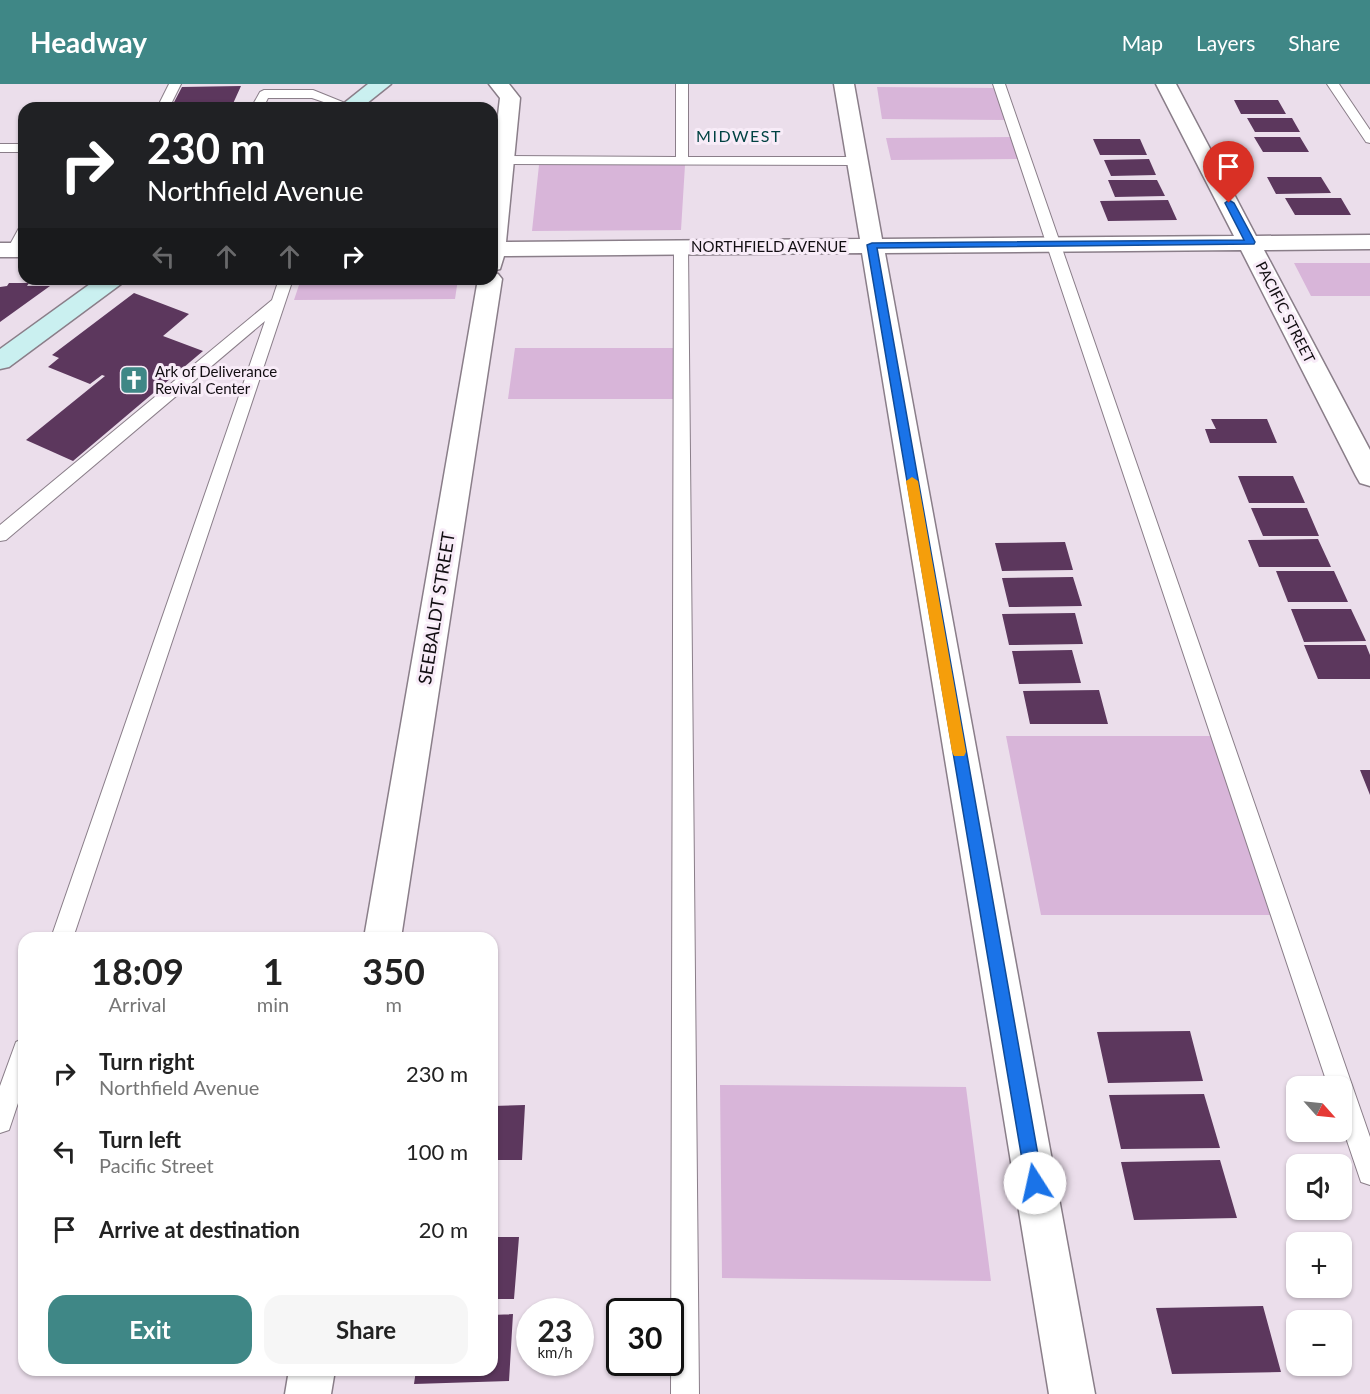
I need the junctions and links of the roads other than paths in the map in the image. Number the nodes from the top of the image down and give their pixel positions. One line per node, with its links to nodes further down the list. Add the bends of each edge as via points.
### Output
1 (175, 84): 9 (lane)
2 (381, 84): 12 (street)
3 (499, 84): 16 (street, via 510,98)
4 (682, 84): 17 (lane)
5 (844, 84): 18 (street)
6 (999, 84): 22 (lane)
7 (1166, 84): 20 (street, PACIFIC STREET)
8 (1333, 84): 13 (lane)
9 (166, 102)
10 (260, 102): 11 (lane, via 264,94 313,94)
11 (333, 102)
12 (356, 102)
13 (1370, 139)
14 (0, 148): 15 (lane)
15 (18, 148)
16 (504, 160): 17 (lane); 19 (street)
17 (682, 161): 18 (lane)
18 (857, 161): 23 (street)
19 (498, 211)
20 (1250, 242): 21 (street, NORTHFIELD AVENUE); 22 (street, NORTHFIELD AVENUE); 31 (street, PACIFIC STREET)
21 (1370, 242)
22 (1053, 244): 23 (street, NORTHFIELD AVENUE); 36 (lane)
23 (872, 245): 24 (street, NORTHFIELD AVENUE); 43 (street)
24 (681, 247): 25 (street, NORTHFIELD AVENUE); 42 (lane)
25 (498, 254)
26 (105, 285): 30 (street)
27 (284, 285): 29 (lane)
28 (488, 285): 34 (street, SEEBALDT STREET)
29 (279, 302): 32 (lane); 33 (lane)
30 (0, 362)
31 (1370, 476)
32 (0, 535)
33 (64, 932)
34 (383, 932)
35 (18, 1068): 38 (lane)
36 (1337, 1076)
37 (1352, 1120): 39 (lane)
38 (0, 1121)
39 (1370, 1173)
40 (311, 1376): 41 (street)
41 (308, 1394)
42 (685, 1394)
43 (1072, 1394)

